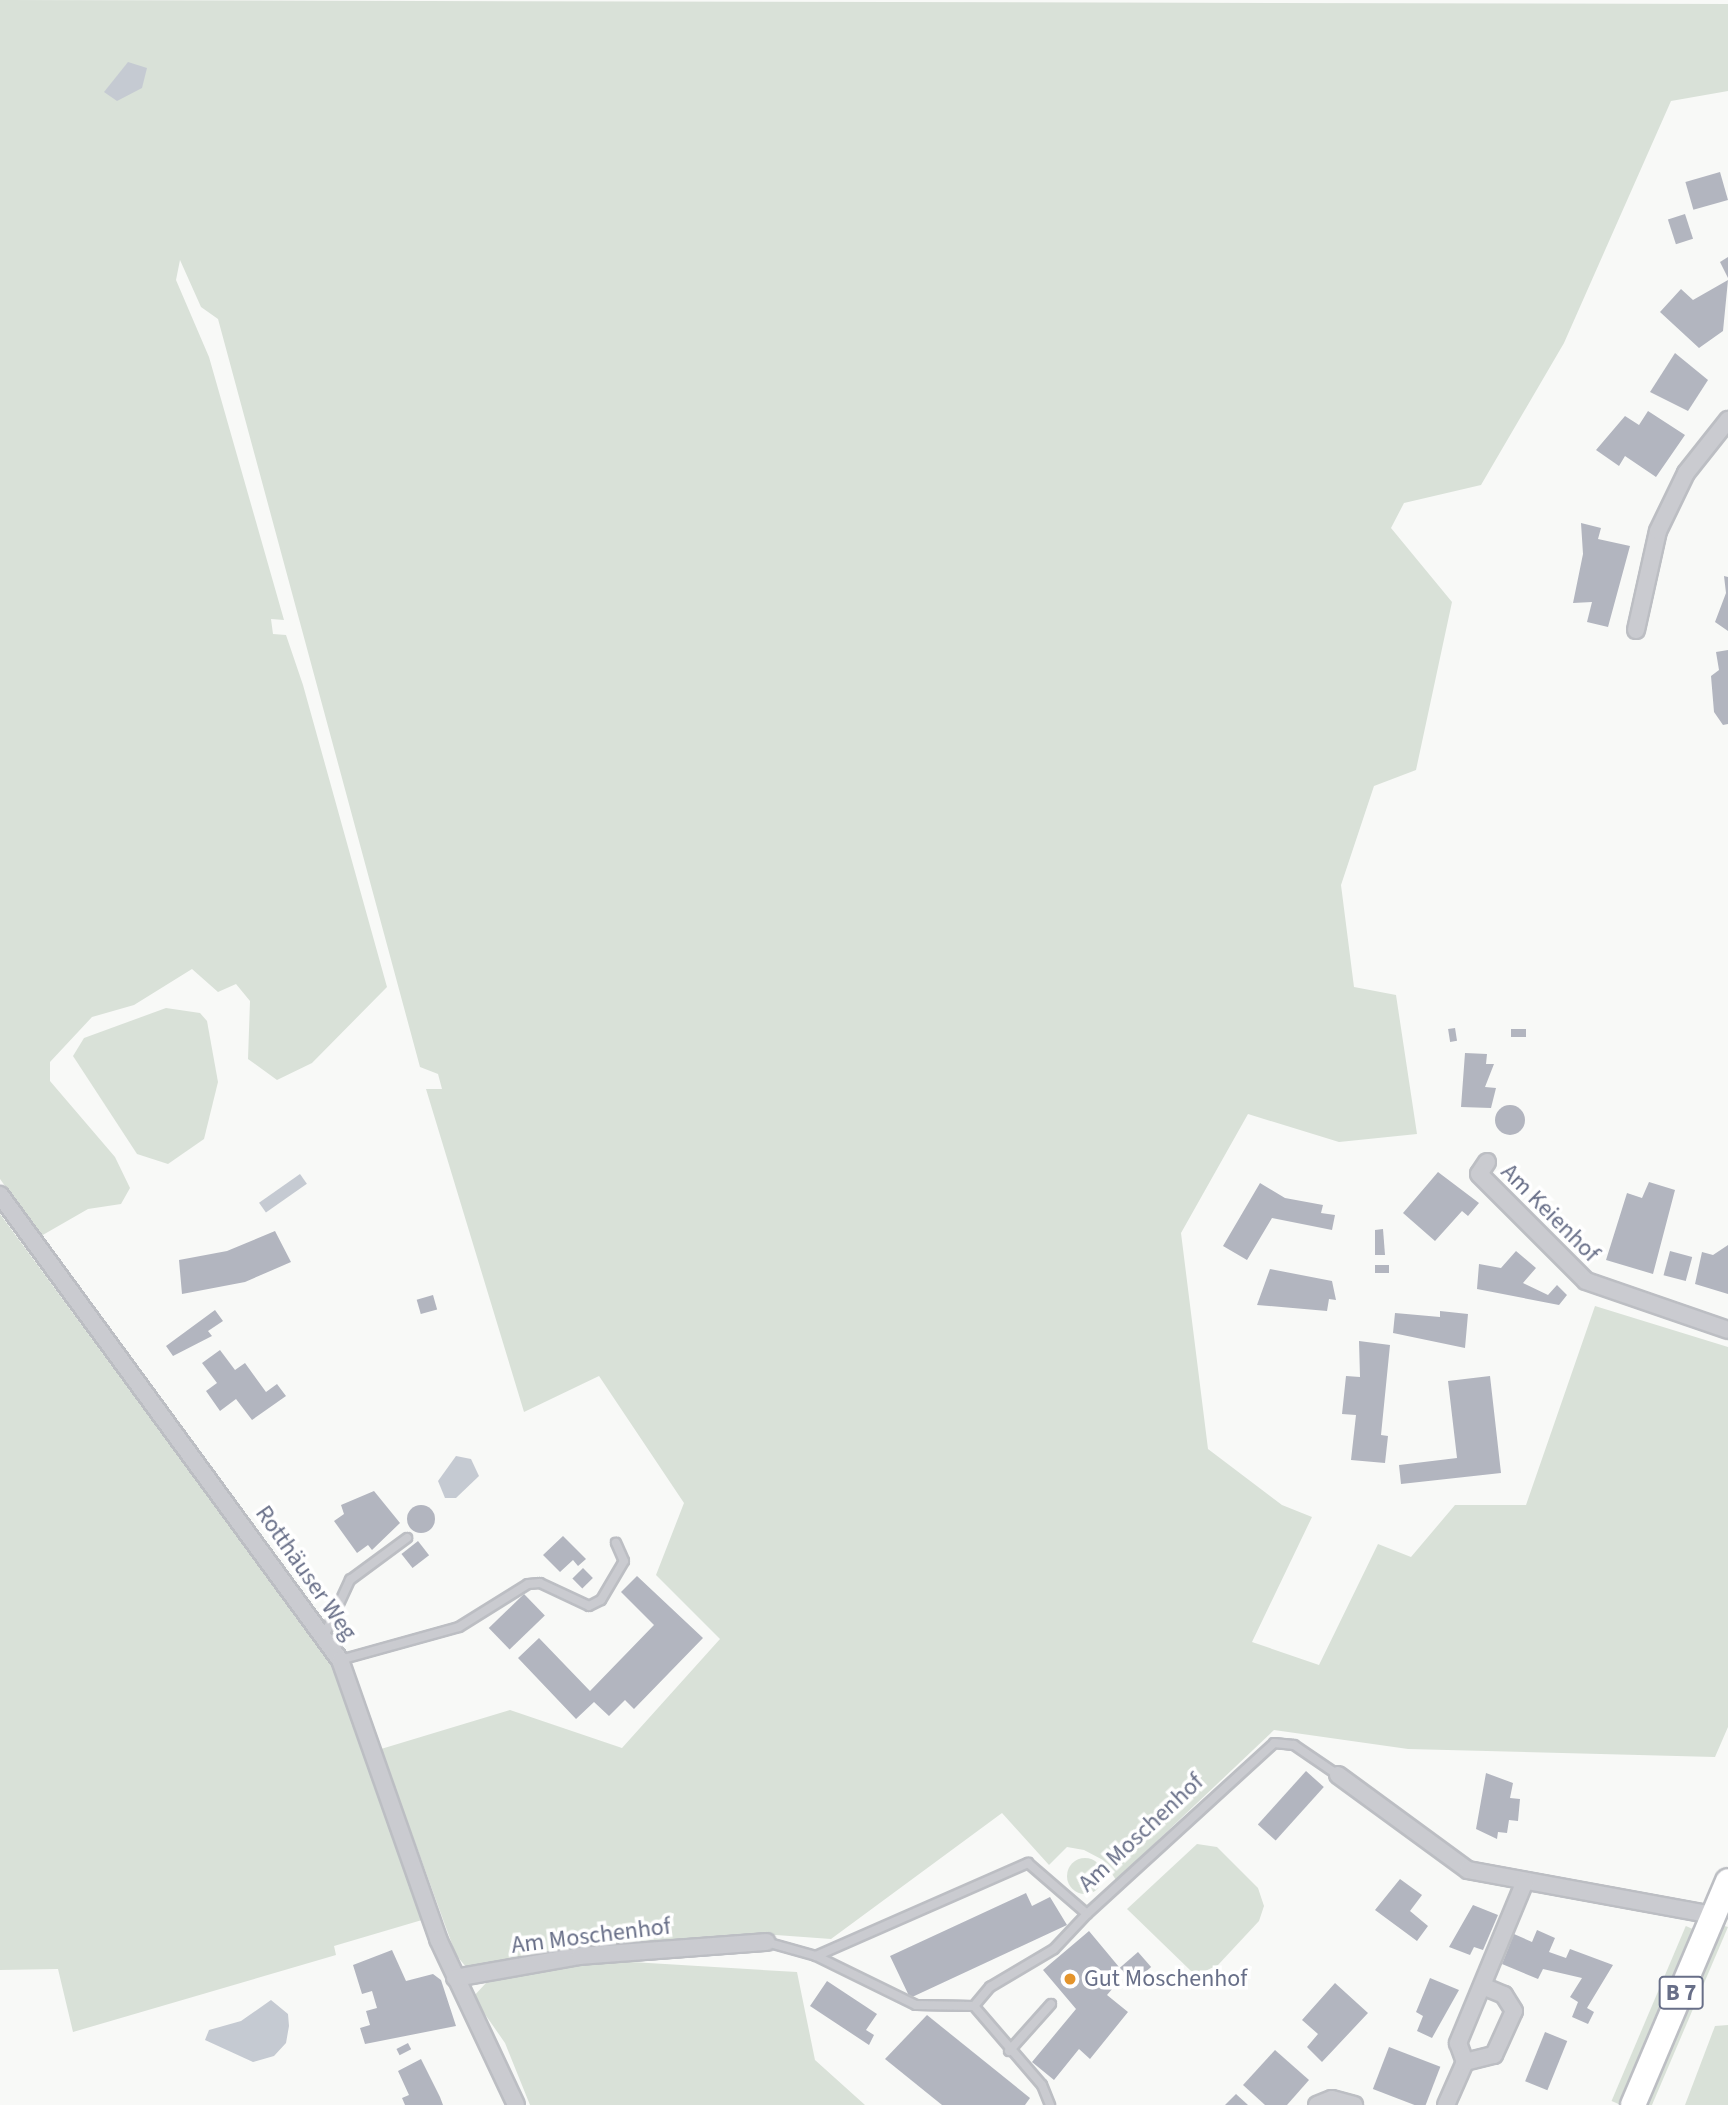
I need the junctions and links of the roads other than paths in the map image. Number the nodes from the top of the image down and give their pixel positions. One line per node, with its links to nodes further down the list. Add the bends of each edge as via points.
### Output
1 (1728, 420): 2 (street, via 1686,473 1658,531)
2 (1636, 631)
3 (1487, 1162): 5 (street, Am Keienhof, via 1479,1174 1586,1282)
4 (0, 1195): 8 (street, Rotthäuser Weg)
5 (1728, 1330)
6 (407, 1538): 8 (lane, via 350,1580)
7 (616, 1543): 9 (lane, via 624,1561 601,1601 589,1606 540,1583 528,1584 459,1626)
8 (325, 1634): 9 (street, Rotthäuser Weg)
9 (340, 1660): 17 (street, Rotthäuser Weg)
10 (1338, 1775): 11 (street, Am Moschenhof, via 1468,1870); 13 (lane, Am Moschenhof, via 1294,1745 1274,1743)
11 (1525, 1881): 14 (street, Am Moschenhof); 18 (street)
12 (1728, 1881): 14 (main road, B 7)
13 (1087, 1914): 16 (lane, Am Moschenhof, via 1028,1863); 20 (lane, via 1054,1949 990,1987)
14 (1714, 1915): 28 (main road, B 7)
15 (766, 1942): 16 (lane, Am Moschenhof); 17 (street, Am Moschenhof, via 580,1956)
16 (816, 1955): 20 (lane, via 916,2005)
17 (455, 1978): 23 (street, Rotthäuser Weg)
18 (1483, 1986): 22 (street, via 1458,2043); 22 (street, via 1504,1995 1514,2011 1494,2055)
19 (1051, 2004): 21 (lane)
20 (974, 2006): 21 (lane)
21 (1009, 2051): 24 (lane, via 1042,2085)
22 (1465, 2062): 27 (street)
23 (516, 2105)
24 (1050, 2105)
25 (1317, 2105): 26 (street, via 1332,2099)
26 (1354, 2105)
27 (1446, 2105)
28 (1633, 2105)

